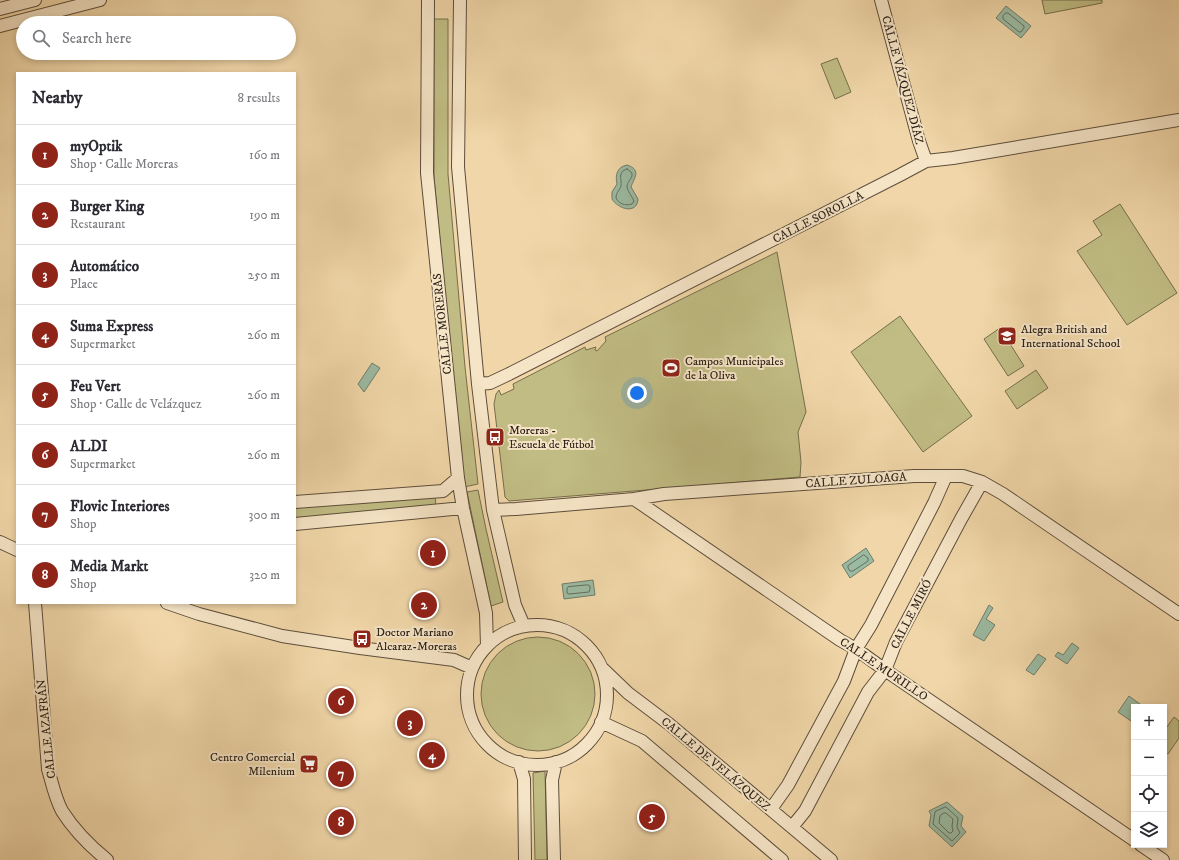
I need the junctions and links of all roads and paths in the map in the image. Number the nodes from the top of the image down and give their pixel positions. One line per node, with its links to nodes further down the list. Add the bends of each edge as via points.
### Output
1 (35, 0): 6 (street)
2 (100, 0): 7 (street)
3 (428, 0): 14 (street, CALLE MORERAS, via 427,173)
4 (460, 0): 12 (street, via 458,167)
5 (881, 0): 11 (street, CALLE VÁZQUEZ DÍAZ)
6 (0, 9)
7 (38, 16)
8 (16, 22): 9 (street)
9 (0, 26)
10 (1179, 120): 11 (street, CALLE SOROLLA)
11 (926, 161): 12 (street, CALLE SOROLLA, via 509,374 490,383)
12 (478, 384): 19 (street)
13 (946, 476): 15 (street, CALLE ZULOAGA, via 963,476); 16 (street, CALLE ZULOAGA, via 914,476 664,494); 28 (street, via 875,618)
14 (458, 478): 17 (street, via 443,491); 18 (street, CALLE MORERAS)
15 (982, 482): 25 (street, CALLE ZULOAGA); 31 (street, CALLE MIRÓ, via 896,642)
16 (634, 499): 19 (street, CALLE ZULOAGA); 28 (street, CALLE MURILLO)
17 (296, 502)
18 (463, 508): 20 (street); 27 (street, CALLE MORERAS, via 486,613)
19 (493, 510): 26 (street, via 516,605)
20 (296, 524)
21 (0, 542): 22 (street)
22 (16, 550)
23 (35, 604): 39 (street, CALLE AZAFRÁN, via 48,769 62,810 75,829)
24 (170, 604): 30 (street, via 282,636 454,660)
25 (1179, 614)
26 (524, 626): 27 (street, via 510,630); 29 (street, via 543,625 561,629 583,642)
27 (487, 646): 30 (street)
28 (856, 649): 31 (street, CALLE MURILLO); 35 (street, via 844,681 788,785)
29 (602, 667): 32 (street, via 606,685 606,704); 35 (street, CALLE DE VELÁZQUEZ, via 628,693)
30 (472, 668): 33 (street, via 468,704 473,722 491,748 504,757)
31 (885, 670): 36 (street, CALLE MIRÓ, via 868,692 806,811); 37 (street, CALLE MURILLO)
32 (602, 722): 34 (street, via 590,740 575,754); 42 (street, via 642,741)
33 (519, 762): 34 (street); 40 (street, via 524,780)
34 (556, 762): 41 (street, via 552,780)
35 (771, 809): 36 (street, CALLE DE VELÁZQUEZ)
36 (792, 827): 43 (street, CALLE DE VELÁZQUEZ)
37 (1131, 838)
38 (1145, 848): 44 (street)
39 (107, 860)
40 (525, 860)
41 (554, 860)
42 (782, 860)
43 (831, 860)
44 (1163, 860)

